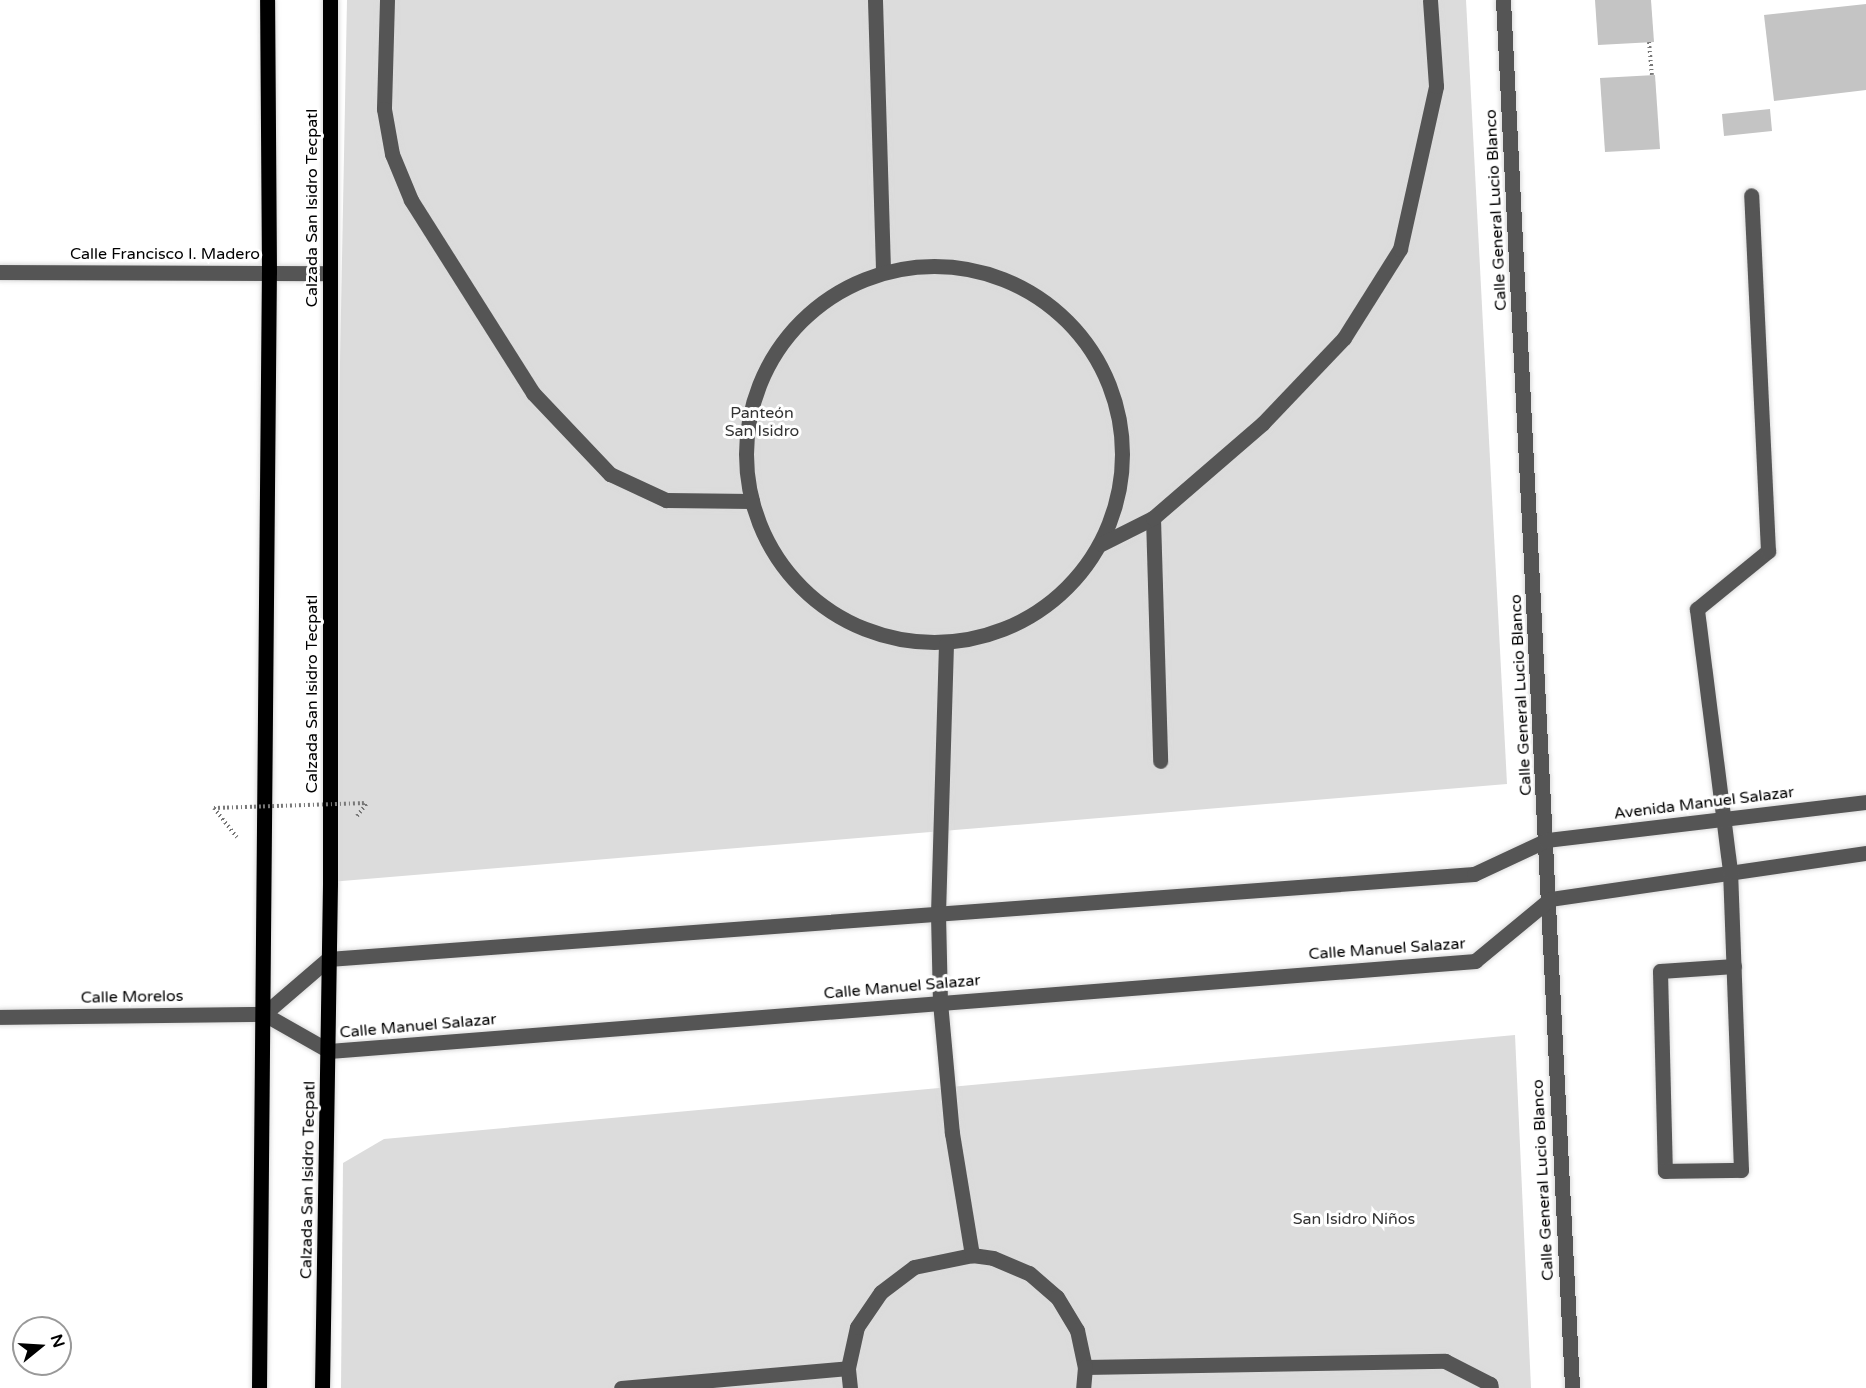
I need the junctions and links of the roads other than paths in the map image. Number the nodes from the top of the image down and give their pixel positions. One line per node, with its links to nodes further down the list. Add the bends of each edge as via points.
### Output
1 (267, 0): 10 (main road)
2 (330, 0): 11 (main road, Calzada San Isidro Tecpatl)
3 (387, 0): 12 (street, via 384,109 392,154 411,200 533,393 610,474 666,500)
4 (874, 0): 8 (street)
5 (1430, 0): 13 (street, via 1436,86 1400,249 1344,338 1263,423)
6 (1503, 0): 19 (street, Calle General Lucio Blanco)
7 (1751, 195): 18 (street, via 1768,550 1697,609)
8 (883, 270): 12 (street, via 828,296 784,337 755,391 744,451); 14 (street, via 943,264 1003,277 1055,308 1097,357 1120,417 1121,482)
9 (0, 272): 10 (street, Calle Francisco I. Madero)
10 (269, 272): 11 (street, Calle Francisco I. Madero); 27 (main road)
11 (330, 273): 24 (main road, Calzada San Isidro Tecpatl)
12 (752, 501): 15 (street, via 780,566 823,608 882,637)
13 (1153, 518): 14 (street); 16 (street)
14 (1101, 544): 15 (street, via 1062,595 1053,601 1008,629)
15 (945, 644): 23 (street)
16 (1160, 761)
17 (1866, 802): 18 (street, Avenida Manuel Salazar)
18 (1723, 819): 19 (street, Avenida Manuel Salazar); 21 (street)
19 (1547, 840): 22 (street, Calle General Lucio Blanco); 23 (street, via 1474,874)
20 (1866, 853): 21 (street)
21 (1730, 871): 22 (street); 25 (street)
22 (1550, 899): 26 (street, Calle Manuel Salazar, via 1475,961); 39 (street, Calle General Lucio Blanco)
23 (938, 914): 24 (street); 26 (street)
24 (328, 959): 27 (street); 29 (main road, Calzada San Isidro Tecpatl)
25 (1734, 966): 25 (street, via 1659,971 1665,1171 1741,1170)
26 (940, 1002): 29 (street, Calle Manuel Salazar); 30 (street, via 952,1133)
27 (264, 1014): 28 (street, Calle Morelos); 29 (street, Calle Manuel Salazar); 33 (main road)
28 (0, 1017)
29 (329, 1051): 34 (main road, Calzada San Isidro Tecpatl)
30 (972, 1255): 31 (street, via 993,1258 1029,1273 1057,1297 1077,1330); 32 (street, via 914,1267 881,1292 857,1327)
31 (1085, 1367): 37 (street); 38 (street, via 1445,1361)
32 (848, 1368): 35 (street); 36 (street)
33 (259, 1388)
34 (322, 1388)
35 (621, 1388)
36 (850, 1388)
37 (1083, 1388)
38 (1491, 1388)
39 (1572, 1388)

